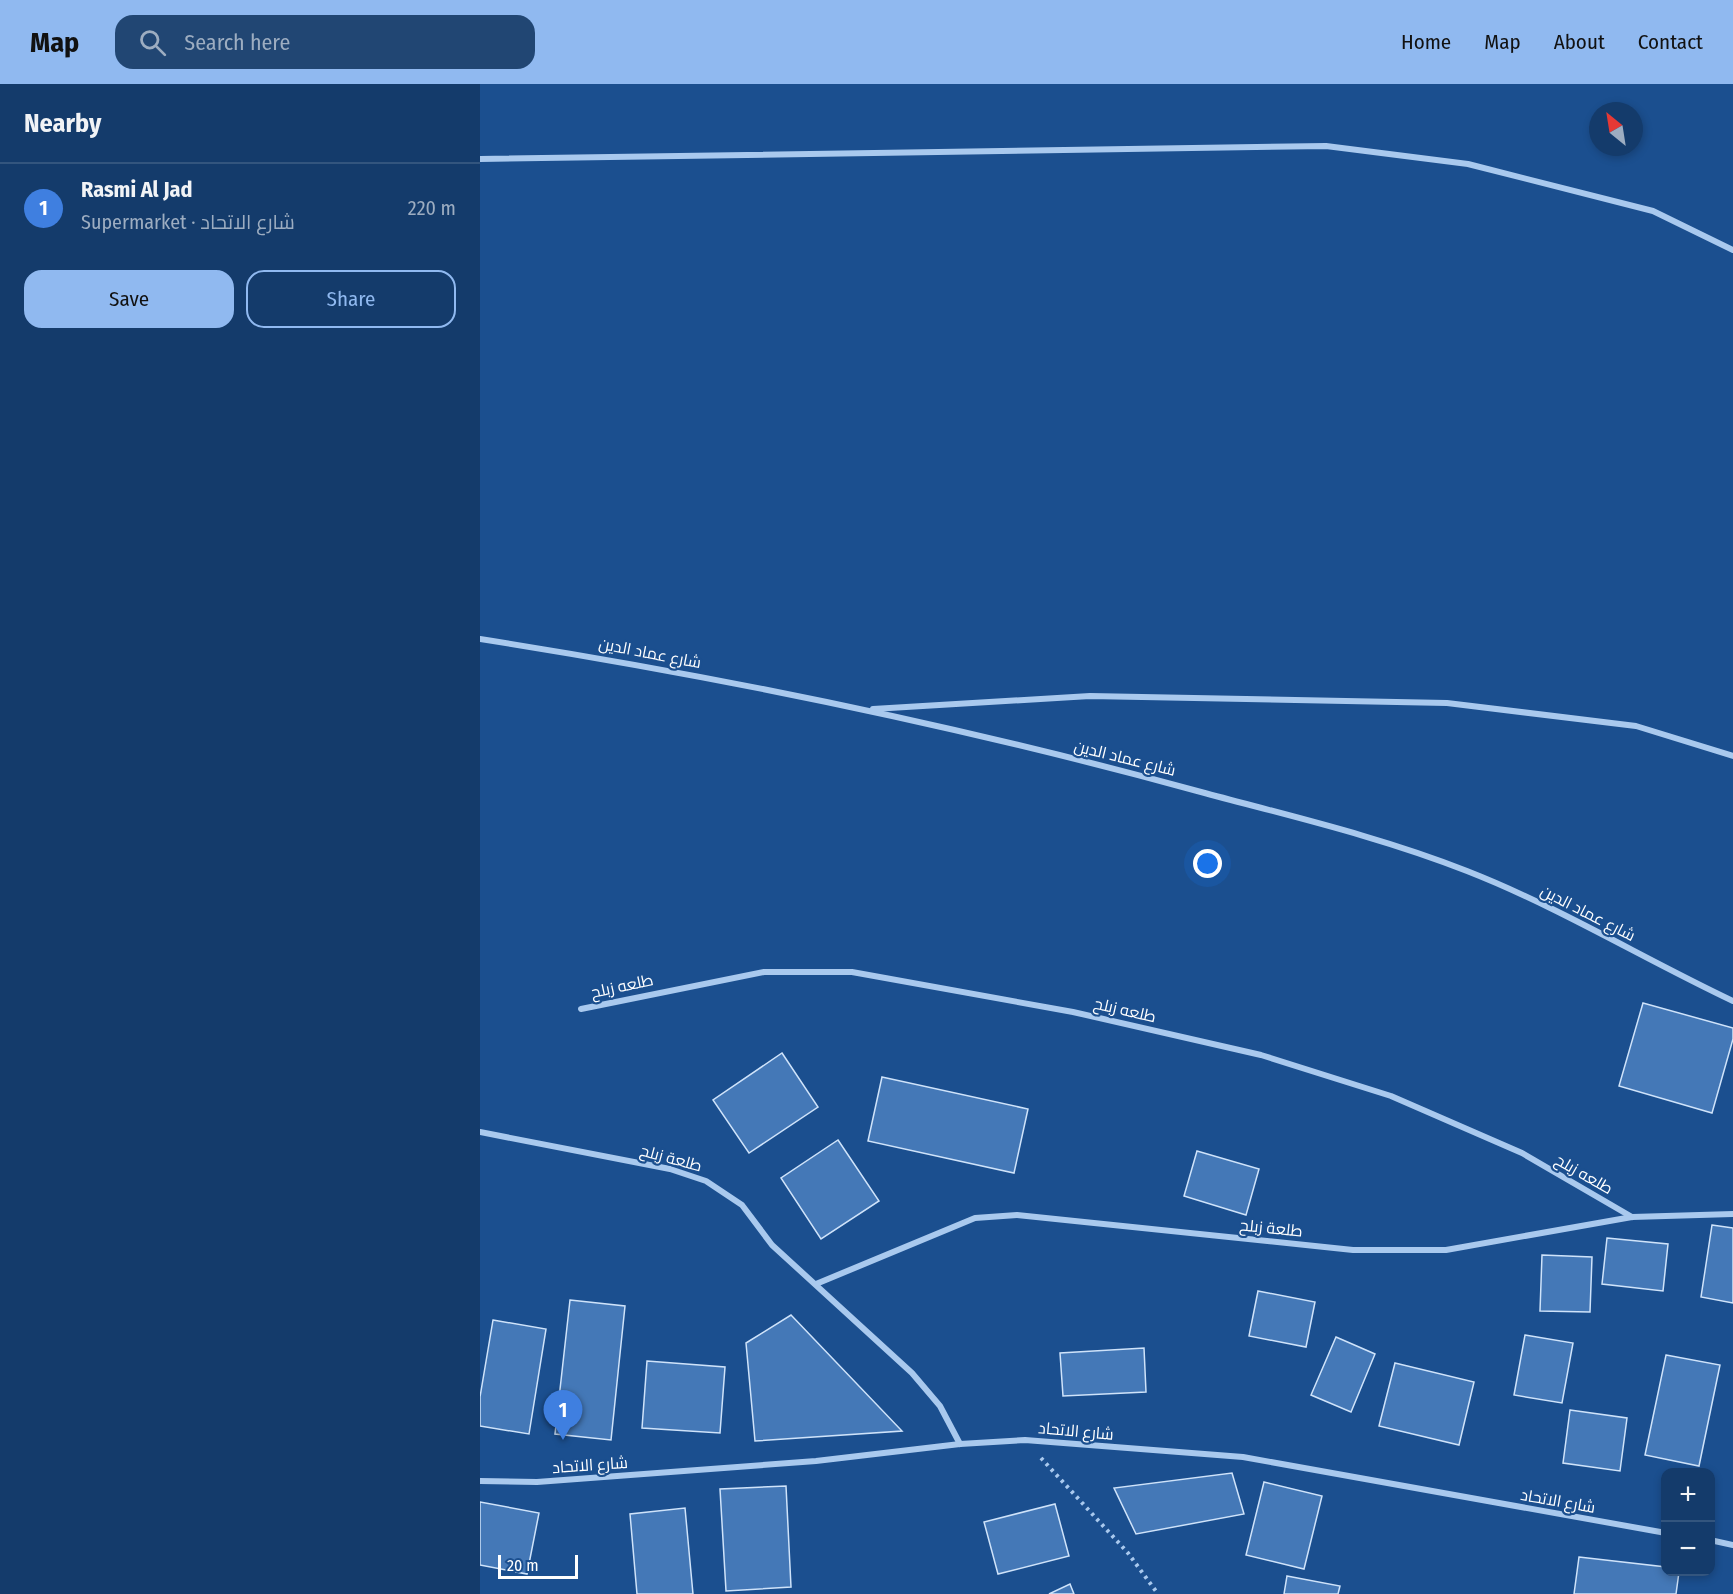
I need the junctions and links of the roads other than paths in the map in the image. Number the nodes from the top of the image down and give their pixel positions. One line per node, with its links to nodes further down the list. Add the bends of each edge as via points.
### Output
1 (480, 159): 2 (street, via 1326,146 1468,164 1653,211)
2 (1733, 250)
3 (480, 639): 4 (street, شارع عماد الدين, via 609,659)
4 (866, 709): 5 (street, via 1090,696 1447,704 1636,726); 6 (street, شارع عماد الدين, via 1127,771 1352,833 1465,870)
5 (1733, 756)
6 (1733, 1001)
7 (580, 1009): 10 (street, طلعه زبلح, via 764,972 852,972 1073,1012 1261,1055 1392,1096 1522,1153)
8 (480, 1132): 11 (street, طلعة زبلح, via 670,1169 706,1181 742,1205 772,1245)
9 (1733, 1214): 10 (street, طلعة زبلح)
10 (1632, 1217): 11 (street, طلعة زبلح, via 1446,1250 1353,1250 1017,1215 975,1218)
11 (816, 1284): 12 (street, طلعة زبلح, via 912,1373 940,1407)
12 (960, 1444): 13 (street, شارع الاتحاد, via 781,1464 537,1482); 14 (street, شارع الاتحاد, via 1025,1440 1244,1457)
13 (480, 1481)
14 (1661, 1532)
15 (1715, 1541): 16 (street)
16 (1733, 1543)

